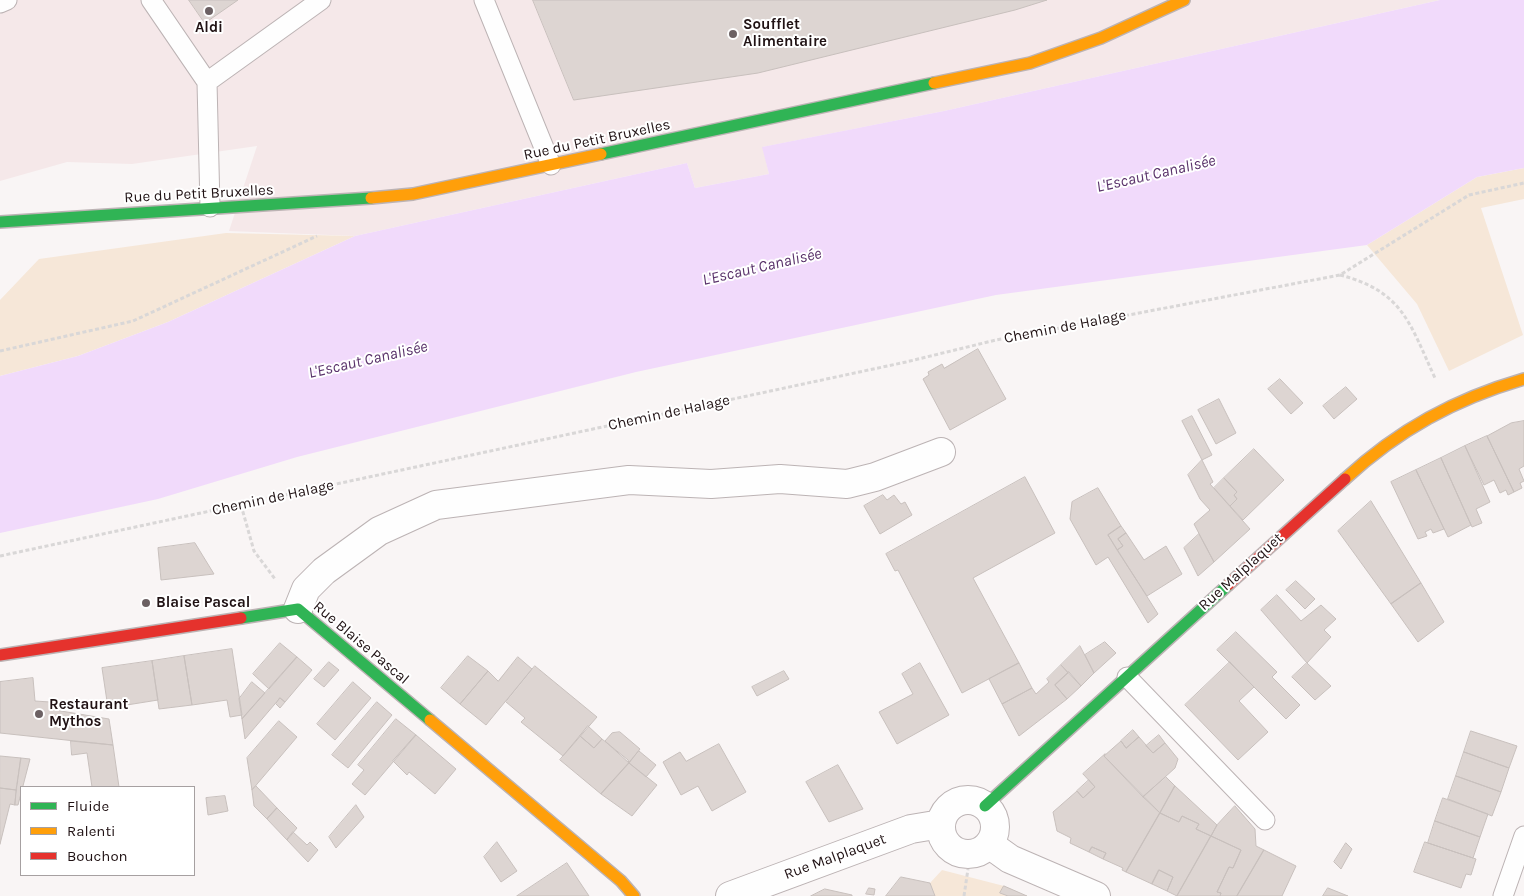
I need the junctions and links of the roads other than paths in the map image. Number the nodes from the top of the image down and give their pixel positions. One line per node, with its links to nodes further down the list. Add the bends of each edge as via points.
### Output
1 (7, 0): 6 (lane)
2 (151, 0): 7 (lane)
3 (321, 0): 7 (lane)
4 (484, 0): 8 (lane)
5 (1184, 0): 8 (street, Rue du Petit Bruxelles, via 1101,38 1030,63)
6 (0, 3)
7 (207, 82): 9 (lane)
8 (550, 165): 9 (street, Rue du Petit Bruxelles, via 386,198)
9 (210, 207): 10 (street, Rue du Petit Bruxelles)
10 (0, 222)
11 (1524, 379): 15 (street, Rue Malplaquet, via 1448,406 1405,430 1355,468)
12 (941, 452): 13 (street, via 875,477 846,484 780,479 711,484 629,480 436,505 379,531 324,571 306,589)
13 (298, 609): 14 (street, Rue Blaise Pascal); 21 (street, Rue Blaise Pascal, via 621,881)
14 (0, 655)
15 (1127, 677): 16 (street, Rue Malplaquet); 17 (lane)
16 (985, 806): 18 (street, via 974,801 958,802 948,809); 20 (street, via 993,816 994,833)
17 (1265, 820)
18 (941, 824): 20 (street, via 942,836 959,853); 22 (street, Rue Malplaquet, via 911,829)
19 (1524, 836): 24 (lane)
20 (980, 849): 23 (street)
21 (634, 896)
22 (730, 896)
23 (1096, 896)
24 (1503, 896)

